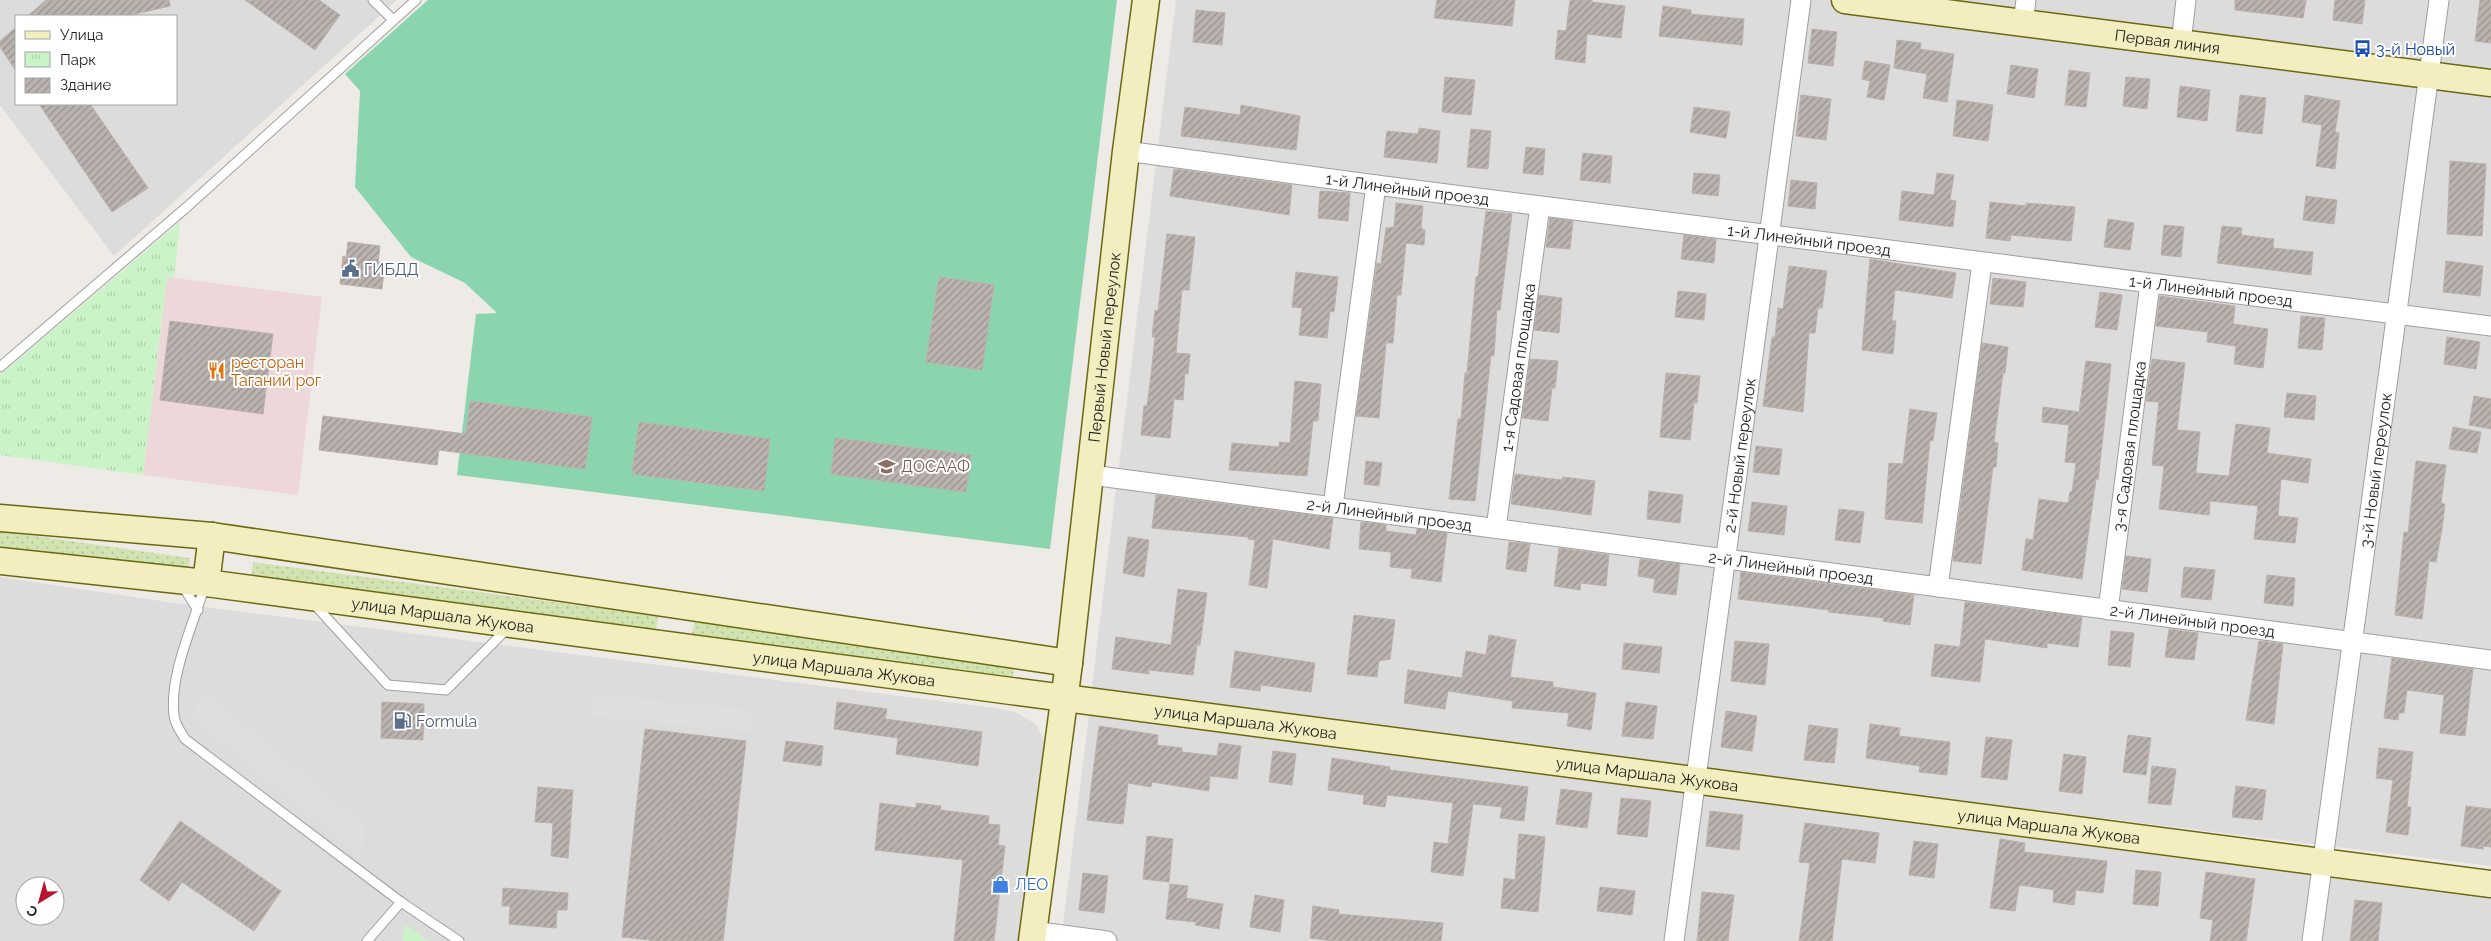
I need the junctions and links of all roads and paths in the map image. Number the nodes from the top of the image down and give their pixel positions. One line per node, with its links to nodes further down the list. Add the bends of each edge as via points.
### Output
1 (373, 0): 9 (lane)
2 (416, 0): 9 (lane)
3 (1146, 0): 13 (main road, Первый Новый переулок)
4 (1801, 0): 16 (street, 2-й Новый переулок)
5 (1845, 0): 8 (main road, Первая линия)
6 (2186, 0): 10 (street)
7 (2439, 0): 11 (street, 3-й Новый переулок)
8 (2024, 12): 10 (main road, Первая линия)
9 (393, 20): 21 (lane, via 188,206)
10 (2181, 43): 11 (main road, Первая линия)
11 (2429, 75): 12 (main road, Первая линия); 19 (street, 3-й Новый переулок)
12 (2491, 83)
13 (1126, 151): 14 (street, 1-й Линейный проезд); 22 (main road, Первый Новый переулок)
14 (1376, 186): 15 (street, 1-й Линейный проезд); 23 (street)
15 (1540, 206): 16 (street, 1-й Линейный проезд); 25 (street, 1-я Садовая площадка)
16 (1769, 235): 17 (street, 1-й Линейный проезд); 27 (street, 2-й Новый переулок)
17 (1982, 263): 18 (street, 1-й Линейный проезд); 31 (street)
18 (2150, 284): 19 (street, 1-й Линейный проезд); 35 (street, 3-я Садовая площадка)
19 (2397, 315): 20 (street, 1-й Линейный проезд); 37 (street, 3-й Новый переулок)
20 (2491, 326)
21 (0, 367)
22 (1091, 476): 23 (street, 2-й Линейный проезд); 40 (main road, Первый Новый переулок)
23 (1333, 506): 25 (street, 2-й Линейный проезд)
24 (0, 518): 26 (main road)
25 (1496, 528): 27 (street, 2-й Линейный проезд)
26 (212, 536): 30 (main road); 33 (main road)
27 (1726, 559): 31 (street, 2-й Линейный проезд); 42 (street, 2-й Новый переулок)
28 (0, 561): 29 (main road, улица Маршала Жукова)
29 (176, 579): 30 (main road, улица Маршала Жукова); 34 (lane)
30 (206, 583): 32 (main road, улица Маршала Жукова); 34 (lane)
31 (1938, 587): 35 (street, 2-й Линейный проезд)
32 (307, 597): 36 (main road, улица Маршала Жукова); 36 (lane, via 388,685 446,690)
33 (677, 605): 38 (main road); 40 (main road)
34 (198, 610): 45 (lane, via 189,629 174,695 174,717 185,739)
35 (2108, 610): 37 (street, 2-й Линейный проезд)
36 (512, 624): 38 (main road, улица Маршала Жукова)
37 (2353, 642): 39 (street, 2-й Линейный проезд); 43 (street, 3-й Новый переулок)
38 (669, 645): 41 (main road, улица Маршала Жукова)
39 (2491, 660)
40 (1069, 664): 41 (main road, Первый Новый переулок)
41 (1065, 697): 42 (main road, улица Маршала Жукова); 46 (main road, Первый Новый переулок)
42 (1696, 780): 43 (main road, улица Маршала Жукова); 50 (street, 2-й Новый переулок)
43 (2323, 863): 44 (main road, улица Маршала Жукова); 51 (street, 3-й Новый переулок)
44 (2491, 884)
45 (401, 902): 47 (lane); 48 (lane)
46 (1032, 936): 49 (street)
47 (367, 941)
48 (459, 941)
49 (1107, 941)
50 (1674, 941)
51 (2312, 941)

